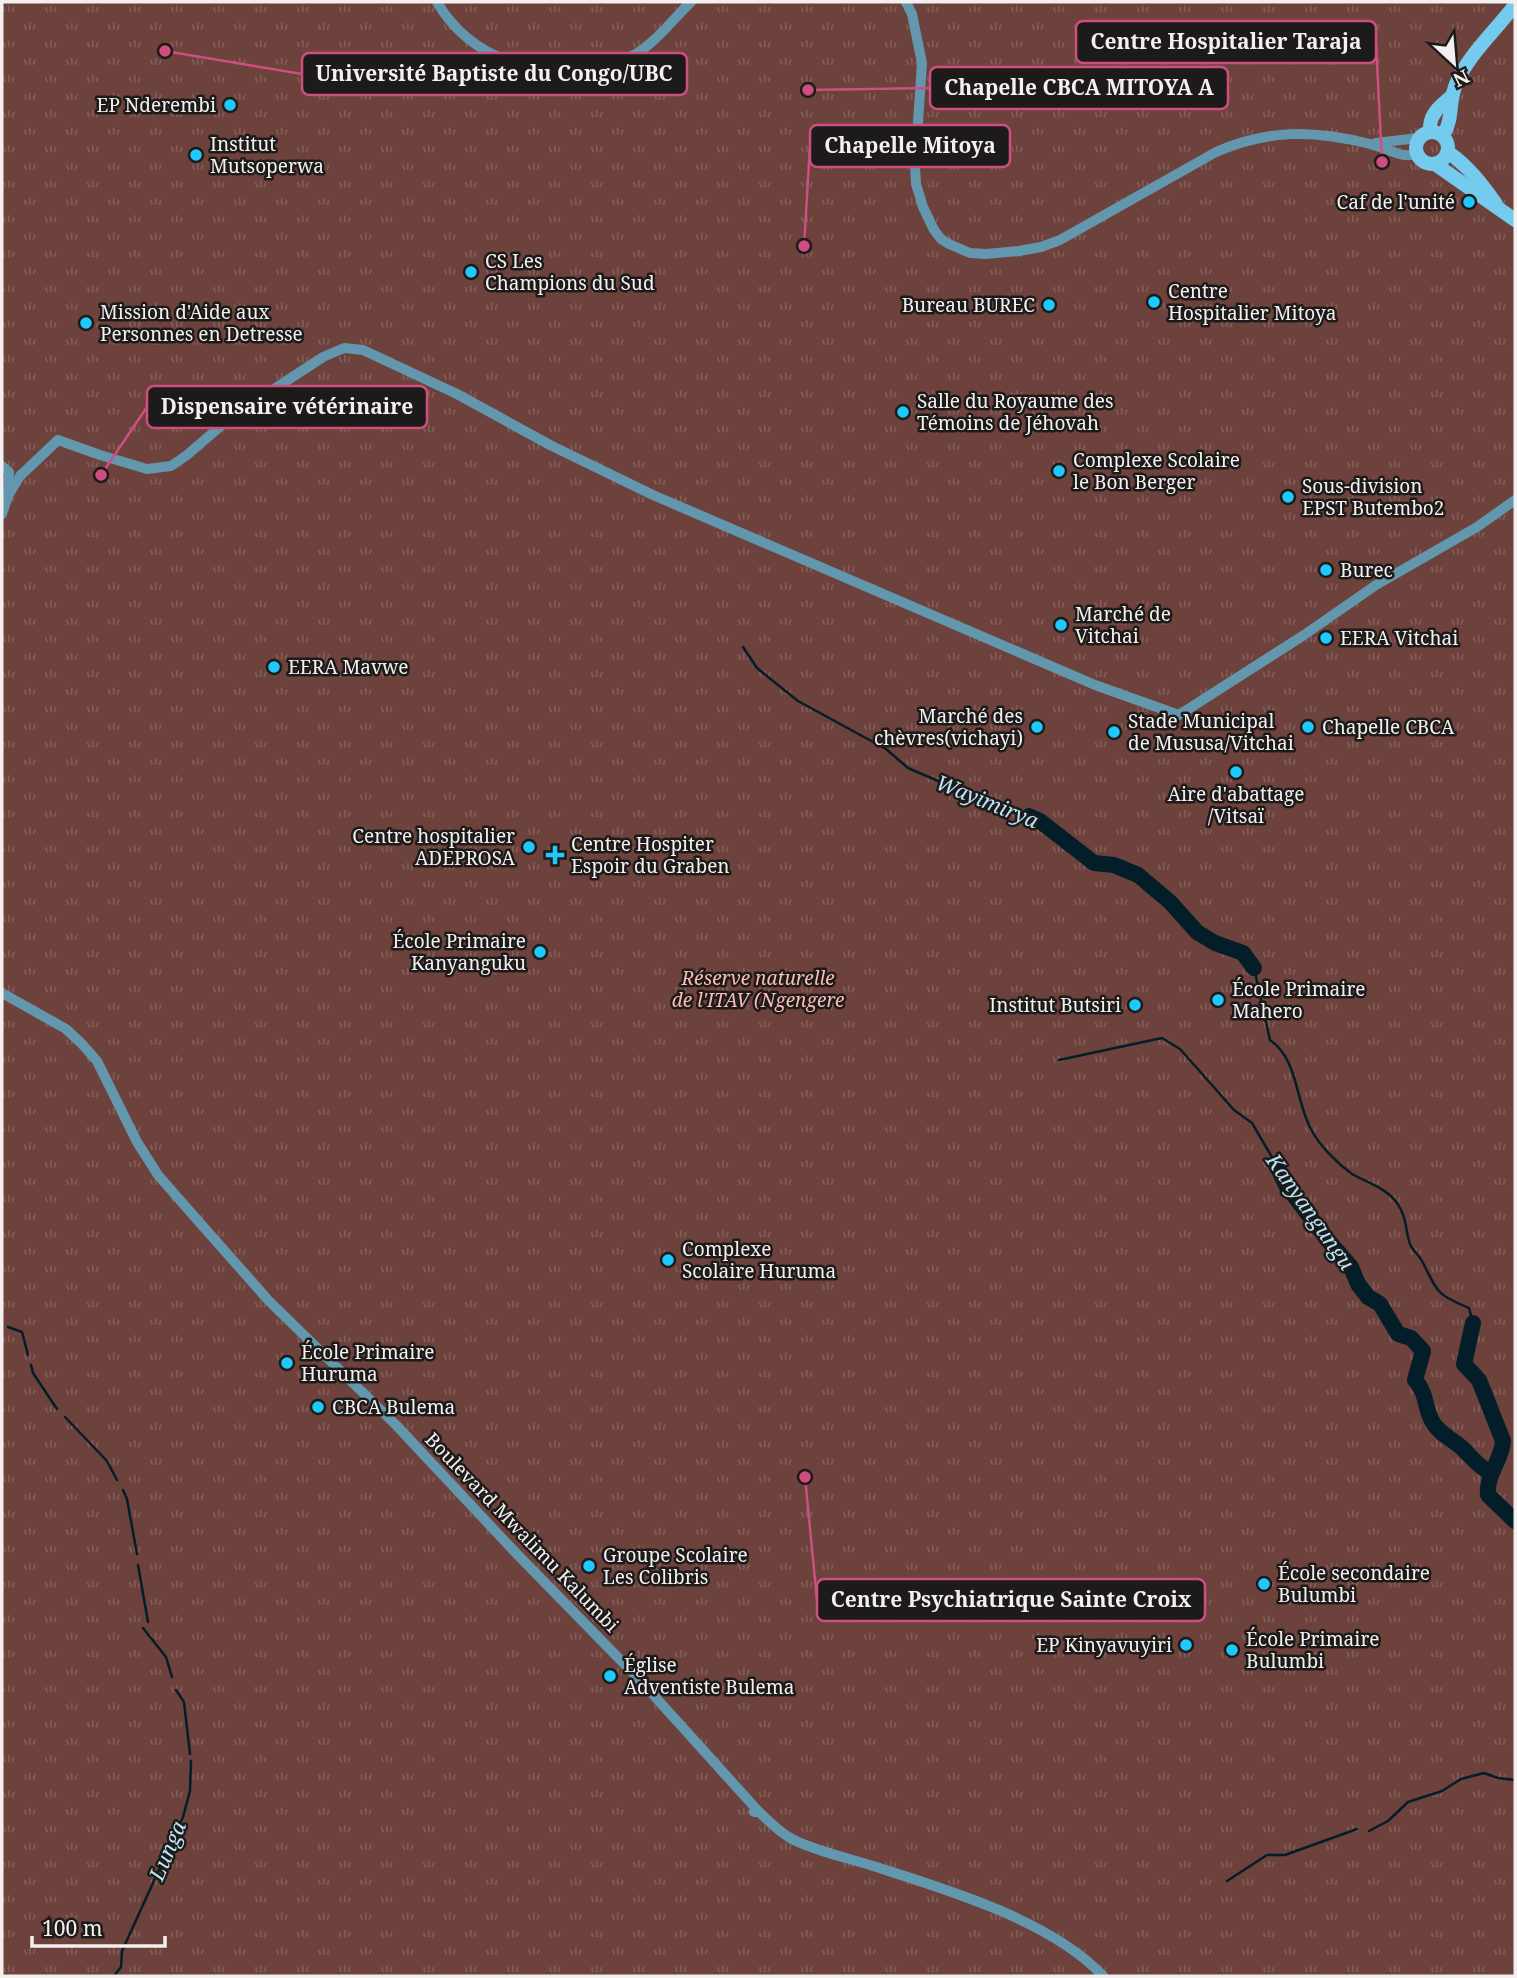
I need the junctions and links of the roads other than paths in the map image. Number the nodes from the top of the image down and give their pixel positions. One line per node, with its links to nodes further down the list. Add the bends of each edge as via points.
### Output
1 (437, 2): 2 (street, via 458,29 513,65 569,72 634,55)
2 (691, 2)
3 (906, 2): 6 (street, via 922,63 916,184 941,239 970,253 1019,251 1060,240 1237,143 1268,135 1314,134)
4 (1515, 5): 5 (highway, via 1474,55 1451,97 1434,112)
5 (1431, 135): 6 (street); 7 (highway); 8 (highway, via 1416,143)
6 (1370, 144): 8 (street)
7 (1448, 152): 9 (highway); 10 (highway, via 1476,176)
8 (1416, 154): 9 (highway)
9 (1434, 164): 10 (highway)
10 (1501, 211): 11 (highway)
11 (1515, 220)
12 (2, 466): 13 (street, via 9,472)
13 (8, 496): 14 (street, via 20,476 58,440 147,468 170,466 230,418 323,357 340,349 363,350 653,495 1095,685 1179,715); 15 (street)
14 (1515, 500)
15 (2, 514)
16 (2, 993): 17 (street, Boulevard Mwalimu Kalumbi, via 66,1029 82,1044 97,1061 136,1142 200,1223 269,1301 396,1425 639,1679 756,1808 792,1839 931,1885 1029,1924)
17 (1104, 1976)

